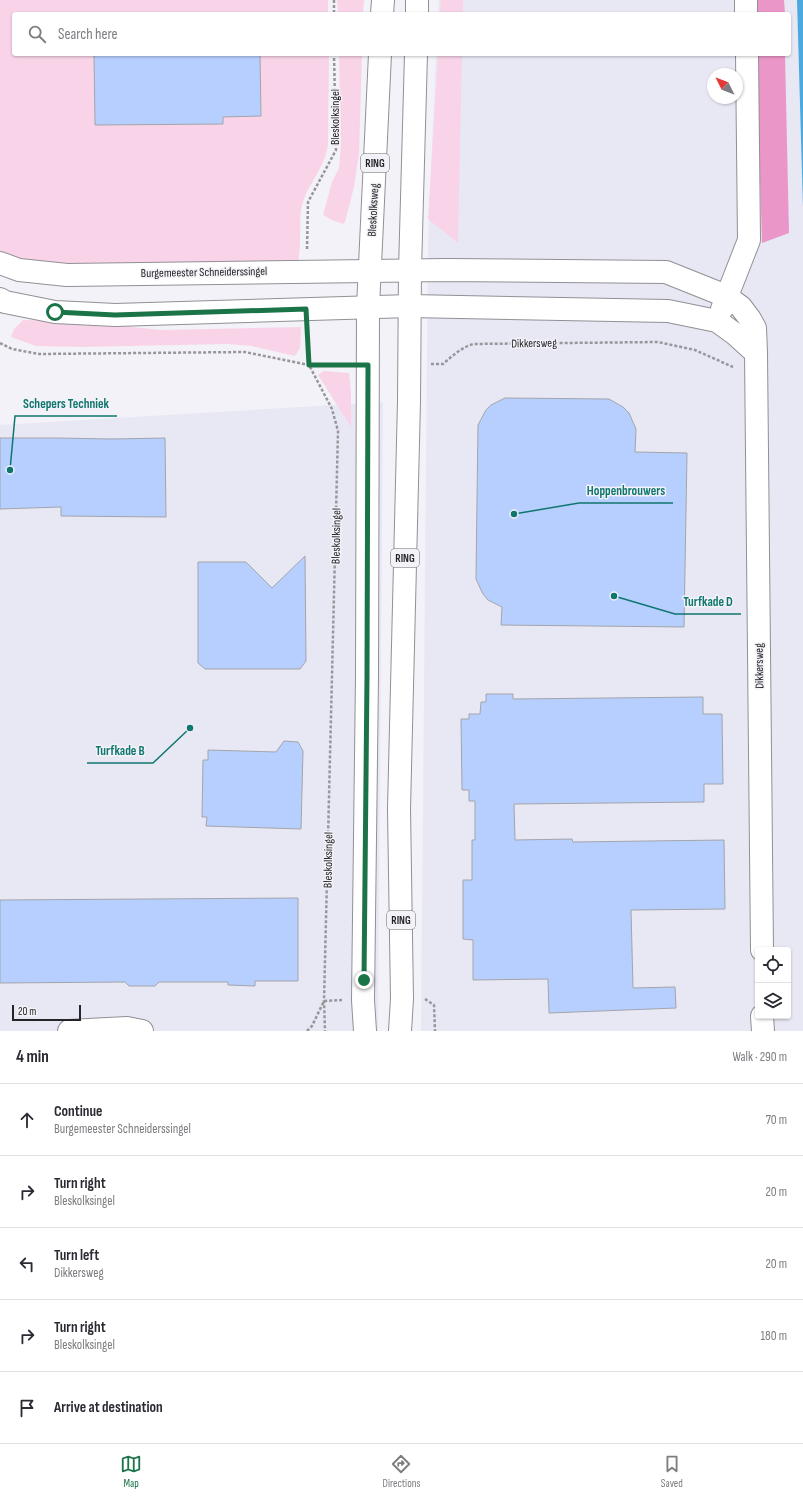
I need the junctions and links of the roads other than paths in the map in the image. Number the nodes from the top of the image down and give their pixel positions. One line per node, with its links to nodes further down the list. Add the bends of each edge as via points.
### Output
1 (383, 0): 4 (street)
2 (417, 0): 5 (street)
3 (746, 0): 6 (street)
4 (382, 12)
5 (417, 12)
6 (746, 12)
7 (380, 56): 12 (street, Bleskolksweg / RING)
8 (416, 56): 11 (street, RING)
9 (747, 56): 13 (street, via 749,240)
10 (0, 263): 12 (street, Burgemeester Schneiderssingel, via 19,270 67,275)
11 (410, 270): 12 (street, Burgemeester Schneiderssingel); 13 (street, Dikkersweg, via 666,272); 15 (street, RING)
12 (370, 271): 16 (street, RING)
13 (726, 296): 17 (street); 18 (street, Dikkersweg, via 741,307 755,328)
14 (0, 299): 16 (street, via 55,312 115,315)
15 (410, 306): 16 (street); 17 (street, via 668,311); 24 (street, RING, via 399,809 402,999)
16 (368, 307): 23 (street, RING)
17 (717, 321): 18 (street)
18 (756, 353): 19 (street, Dikkersweg)
19 (762, 947)
20 (762, 1019): 25 (street)
21 (69, 1031): 22 (street, via 127,1028)
22 (142, 1031)
23 (365, 1031)
24 (400, 1031)
25 (762, 1031)

